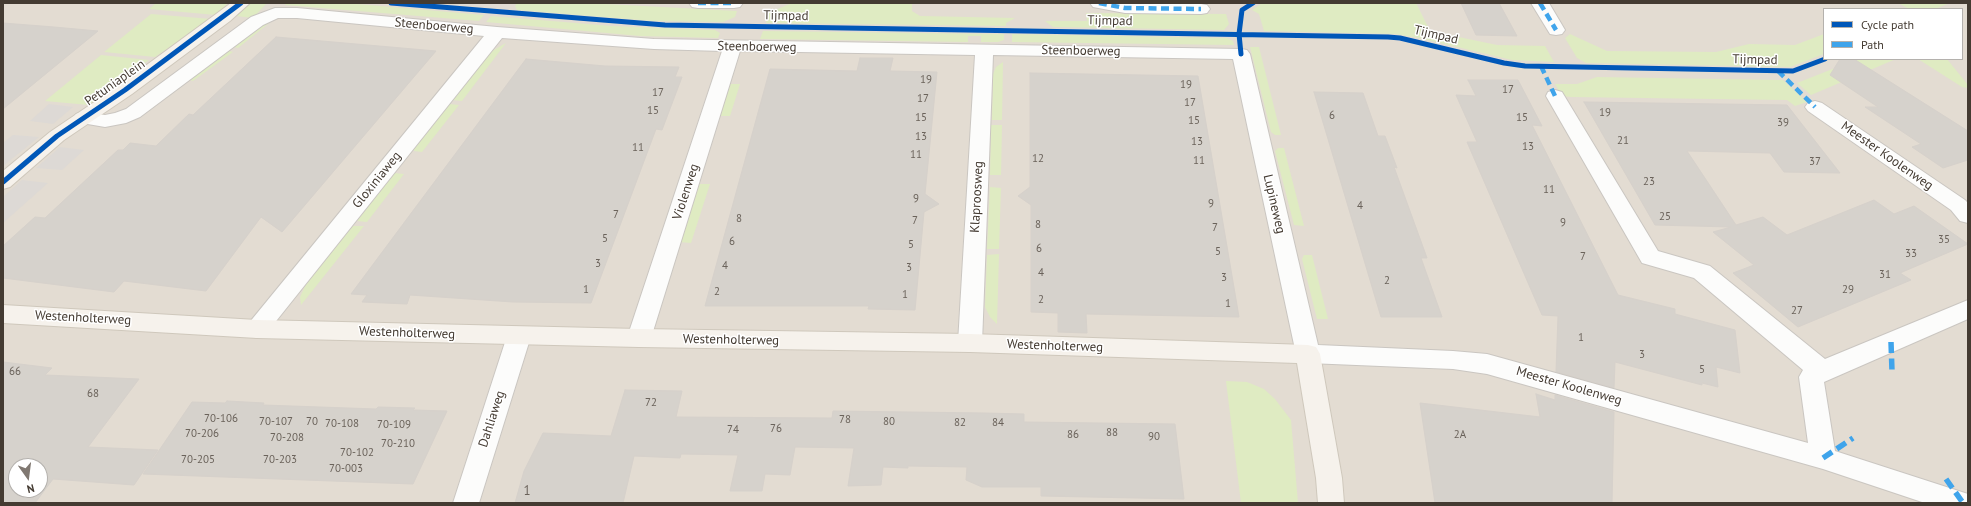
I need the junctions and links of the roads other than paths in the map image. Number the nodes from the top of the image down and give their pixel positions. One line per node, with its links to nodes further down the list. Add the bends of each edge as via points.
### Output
1 (241, 3): 15 (street, Petuniaplein, via 125,90)
2 (698, 3): 3 (street)
3 (734, 3)
4 (1099, 3): 6 (street, via 1125,8)
5 (1540, 3): 8 (street)
6 (1201, 9)
7 (275, 13): 9 (street, Steenboerweg); 15 (street, Petuniaplein, via 257,21 133,113 112,120)
8 (1556, 30)
9 (497, 32): 10 (street, Steenboerweg, via 654,44); 20 (street, Gloxiniaweg)
10 (732, 46): 11 (street, Steenboerweg); 22 (street, Violenweg)
11 (984, 50): 12 (street, Steenboerweg); 23 (street, Klaproosweg)
12 (1241, 54): 24 (street, Lupineweg)
13 (1555, 96): 25 (street, via 1650,257 1702,272)
14 (1815, 107): 17 (street, Meester Koolenweg)
15 (83, 118): 16 (street, Petuniaplein, via 57,136)
16 (3, 182)
17 (1965, 208)
18 (1968, 309): 25 (street)
19 (3, 314): 20 (street, Westenholterweg)
20 (257, 329): 21 (street, Westenholterweg)
21 (519, 336): 22 (street, Westenholterweg); 27 (street, Dahliaweg)
22 (639, 338): 23 (street, Westenholterweg)
23 (970, 343): 24 (street, Westenholterweg)
24 (1308, 354): 26 (street, Meester Koolenweg, via 1453,360 1487,364); 28 (street, via 1330,478)
25 (1822, 371): 26 (street, via 1811,377)
26 (1823, 458): 29 (street, Meester Koolenweg)
27 (466, 503)
28 (1331, 503)
29 (1961, 503)

